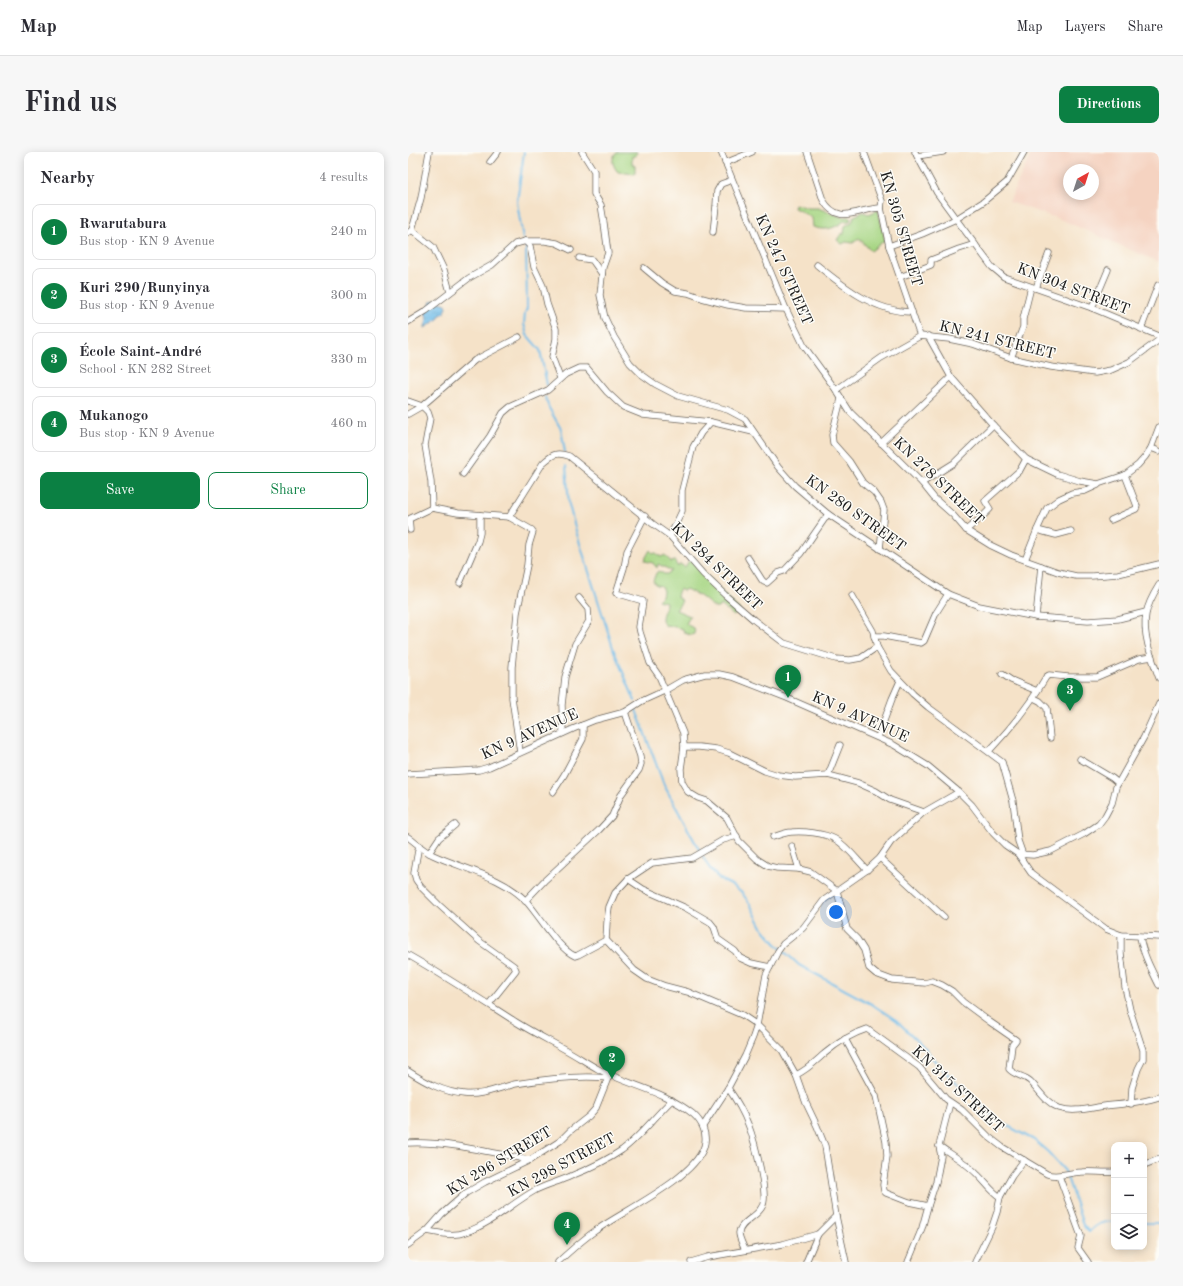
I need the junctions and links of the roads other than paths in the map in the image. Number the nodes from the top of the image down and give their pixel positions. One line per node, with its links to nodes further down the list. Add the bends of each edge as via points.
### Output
1 (429, 152): 16 (street, via 421,198)
2 (498, 152): 11 (street)
3 (582, 152): 27 (street, KN 280 STREET, via 594,171 594,194 601,205 608,253)
4 (720, 152): 12 (street, KN 247 STREET)
5 (752, 152): 12 (street)
6 (807, 152): 14 (street, via 823,200 832,211 846,215 870,208)
7 (864, 152): 14 (street, KN 305 STREET, via 882,202)
8 (943, 152): 10 (street)
9 (1024, 152): 15 (street, via 1007,182 983,202)
10 (916, 154): 15 (street, KN 304 STREET)
11 (490, 162)
12 (724, 163): 13 (street, KN 247 STREET)
13 (732, 180): 17 (street, via 721,184 717,191); 33 (street, KN 247 STREET)
14 (881, 208): 20 (street, KN 305 STREET)
15 (956, 219): 19 (street, KN 304 STREET); 20 (street)
16 (410, 232): 31 (street, via 433,247 444,270)
17 (712, 232)
18 (525, 241): 21 (street, via 545,241); 31 (street, via 515,244 492,265); 44 (street, via 530,246 534,267 543,286 556,328 552,357)
19 (975, 244): 28 (street, via 931,260 931,265); 30 (street, KN 304 STREET, via 992,267 1004,277)
20 (889, 246): 28 (street, KN 305 STREET)
21 (571, 250)
22 (1049, 253): 30 (street)
23 (579, 258): 27 (street, via 592,260)
24 (817, 265): 34 (street, via 844,287 860,296 898,312)
25 (644, 268): 33 (street, via 675,291 746,308)
26 (1108, 270): 32 (street)
27 (602, 274): 53 (street, KN 280 STREET, via 600,295 605,318 630,363 655,384 678,396 738,414 745,419)
28 (900, 277): 34 (street, KN 305 STREET)
29 (1158, 285): 36 (street)
30 (1033, 287): 32 (street, KN 304 STREET); 42 (street, via 1023,327)
31 (450, 292): 35 (street)
32 (1092, 308): 36 (street, KN 304 STREET)
33 (786, 309): 45 (street, KN 247 STREET, via 804,346)
34 (912, 312): 37 (street, KN 305 STREET)
35 (408, 322)
36 (1141, 329): 39 (street, KN 304 STREET)
37 (920, 336): 38 (street, KN 241 STREET); 45 (street, KN 241 STREET, via 881,358)
38 (928, 336): 42 (street, KN 241 STREET, via 972,344); 43 (street)
39 (1159, 336)
40 (519, 337): 48 (street, via 476,360)
41 (1159, 340): 42 (street, KN 241 STREET, via 1129,362 1111,370 1095,373)
42 (1011, 358)
43 (951, 377): 51 (street); 54 (street)
44 (560, 378): 50 (street, via 573,370 586,368 623,407 644,415); 58 (street, via 548,390 510,407 503,413)
45 (836, 390): 46 (street, KN 278 STREET)
46 (841, 399): 54 (street, KN 278 STREET, via 850,412); 73 (street, via 832,435 833,443 881,502 884,520)
47 (408, 401): 48 (street)
48 (422, 406): 49 (street); 62 (street, via 430,418 425,445)
49 (408, 414)
50 (711, 422): 53 (street); 72 (street, via 693,447 682,490 682,511)
51 (993, 425): 57 (street); 60 (street, via 954,463)
52 (1159, 428): 55 (street)
53 (753, 432): 63 (street, KN 280 STREET, via 778,467)
54 (881, 443): 60 (street, KN 278 STREET)
55 (1151, 448): 56 (street); 59 (street, via 1138,465)
56 (1159, 451)
57 (1026, 459): 61 (street, via 1058,474); 69 (street, via 1020,470 985,501 990,509)
58 (463, 474)
59 (1125, 475): 61 (street); 67 (street, via 1137,506 1136,509)
60 (922, 483): 69 (street, KN 278 STREET)
61 (1098, 484): 70 (street, via 1085,492 1072,492 1047,508)
62 (432, 508): 64 (street); 68 (street, via 409,519)
63 (828, 514): 73 (street, KN 280 STREET); 74 (street, via 801,553 784,571 767,583 762,580)
64 (480, 515): 66 (street); 78 (street, via 478,541)
65 (645, 516): 66 (street, KN 284 STREET, via 577,461 559,453 543,463); 72 (street, KN 284 STREET); 91 (street, via 627,551 616,593 643,601 640,632 650,663 659,676)
66 (509, 517): 103 (street, via 529,527 533,532 517,613 513,659 512,698)
67 (1111, 520)
68 (410, 530)
69 (966, 530): 75 (street, KN 278 STREET, via 990,545)
70 (1037, 530): 71 (street, via 1056,535); 75 (street)
71 (1071, 531)
72 (670, 536): 86 (street, KN 284 STREET, via 725,595 784,643 836,659 850,660 861,658)
73 (880, 549): 80 (street, KN 280 STREET)
74 (748, 558)
75 (1026, 560): 77 (street, KN 278 STREET)
76 (1159, 564): 77 (street, KN 278 STREET, via 1118,574 1092,576 1076,576)
77 (1041, 566): 84 (street)
78 (460, 583)
79 (1159, 585): 83 (street)
80 (948, 594): 84 (street, KN 280 STREET, via 979,606); 85 (street, via 921,643)
81 (852, 595): 85 (street, via 874,631)
82 (579, 598): 97 (street, via 588,609 589,621 575,644 565,677 562,705)
83 (1146, 612): 84 (street, KN 280 STREET, via 1100,621); 87 (street, via 1147,638)
84 (1036, 617)
85 (874, 636): 86 (street)
86 (876, 647): 90 (street)
87 (1152, 657): 89 (street); 92 (street, via 1139,659 1097,677 1049,675)
88 (1002, 674): 92 (street)
89 (1159, 678)
90 (900, 681): 98 (street); 102 (street, via 942,718)
91 (664, 691): 95 (street, KN 9 AVENUE); 98 (street, KN 9 AVENUE, via 694,676 719,674 733,677); 101 (street, via 680,723)
92 (1037, 691): 93 (street)
93 (1034, 698): 99 (street, via 1047,708); 102 (street)
94 (1159, 704): 107 (street)
95 (625, 712): 96 (street, KN 9 AVENUE); 124 (street, via 640,756 639,770 621,795 612,816)
96 (583, 725): 97 (street, KN 9 AVENUE); 108 (street, via 583,739)
97 (563, 734): 103 (street, KN 9 AVENUE)
98 (878, 738): 109 (street, KN 9 AVENUE, via 928,766)
99 (1050, 738)
100 (840, 745): 106 (street)
101 (684, 748): 106 (street, via 716,749 778,775); 112 (street, via 682,782 688,792 718,809 727,818)
102 (989, 751): 118 (street, via 1002,762 1012,801)
103 (520, 752): 105 (street, KN 9 AVENUE, via 478,770)
104 (1080, 759): 107 (street)
105 (408, 774)
106 (828, 775): 110 (street, via 858,783 890,800)
107 (1118, 783): 118 (street, via 1106,816 1098,824 1051,851)
108 (553, 792)
109 (959, 792): 110 (street); 118 (street, KN 9 AVENUE, via 993,833)
110 (924, 812): 119 (street, via 891,842)
111 (455, 825): 117 (street, via 439,838)
112 (737, 836): 120 (street, via 747,850 768,866); 122 (street, via 723,840 692,858 652,863)
113 (408, 837): 115 (street)
114 (773, 837): 121 (street, via 791,832 835,839)
115 (419, 845): 117 (street); 133 (street, via 414,873 421,887 516,970)
116 (792, 846): 120 (street)
117 (429, 853): 124 (street, via 507,886)
118 (1020, 855): 126 (street, via 1031,873 1090,918)
119 (880, 858): 121 (street); 125 (street)
120 (799, 869): 123 (street, via 811,872)
121 (867, 870): 123 (street)
122 (628, 879): 129 (street, via 615,894 610,907); 131 (street, via 710,922 718,939 735,951 740,958)
123 (837, 891): 131 (street, via 824,900 803,928 783,944); 145 (street, via 847,930 858,939 869,968 876,974 892,980 925,983 932,981 952,991 963,1002 1016,1040 1012,1045 1009,1069 1029,1080 1058,1108 1079,1110)
124 (525, 901): 129 (street, via 570,954 578,955)
125 (944, 917)
126 (1121, 935): 127 (street); 145 (street, via 1125,987 1143,1050 1143,1059 1132,1088)
127 (1140, 937): 128 (street); 132 (street, via 1142,948)
128 (1159, 937)
129 (606, 940): 134 (street, via 634,970 647,979 706,999 742,1015)
130 (408, 955): 133 (street)
131 (770, 967): 134 (street, via 766,975)
132 (1159, 985)
133 (489, 1004): 139 (street)
134 (757, 1025): 138 (street, via 782,1050); 141 (street, via 745,1056)
135 (845, 1039): 138 (street, KN 315 STREET); 144 (street, KN 315 STREET, via 867,1029 920,1067); 156 (street, via 876,1096 886,1142 884,1191 909,1202)
136 (408, 1071): 137 (street)
137 (415, 1075): 139 (street, via 447,1091 466,1095 535,1081); 140 (street)
138 (796, 1075): 157 (street, via 825,1146)
139 (609, 1077): 143 (street, via 648,1089); 150 (street, KN 296 STREET, via 596,1108 589,1116 560,1141)
140 (408, 1078)
141 (728, 1088): 146 (street); 161 (street, via 751,1129 762,1176 762,1207 740,1229 739,1234)
142 (1159, 1097): 145 (street)
143 (672, 1100): 146 (street, via 695,1116); 158 (street, KN 298 STREET, via 621,1150 571,1176 532,1192 478,1228 452,1235)
144 (950, 1102): 148 (street); 151 (street, KN 315 STREET, via 972,1118 981,1131)
145 (1131, 1104)
146 (703, 1126): 162 (street, via 704,1147 688,1169 663,1189 594,1231)
147 (408, 1144): 150 (street, via 463,1146)
148 (939, 1146): 155 (street, via 978,1174 992,1192); 156 (street, via 939,1168)
149 (1159, 1159): 152 (street)
150 (530, 1160): 158 (street, KN 296 STREET, via 466,1193)
151 (1024, 1160): 154 (street, KN 315 STREET, via 1051,1176); 155 (street)
152 (1147, 1164)
153 (1111, 1172): 154 (street, KN 315 STREET, via 1083,1172)
154 (1058, 1176): 168 (street, via 1081,1236 1078,1248)
155 (1000, 1197): 167 (street, via 994,1219)
156 (928, 1206): 166 (street)
157 (836, 1216): 159 (street); 165 (street)
158 (427, 1231): 160 (street, KN 296 STREET)
159 (818, 1234): 161 (street, via 783,1244); 164 (street)
160 (408, 1245)
161 (745, 1250): 163 (street)
162 (558, 1262)
163 (692, 1262)
164 (806, 1262)
165 (846, 1262)
166 (908, 1262)
167 (975, 1262)
168 (1088, 1262)

